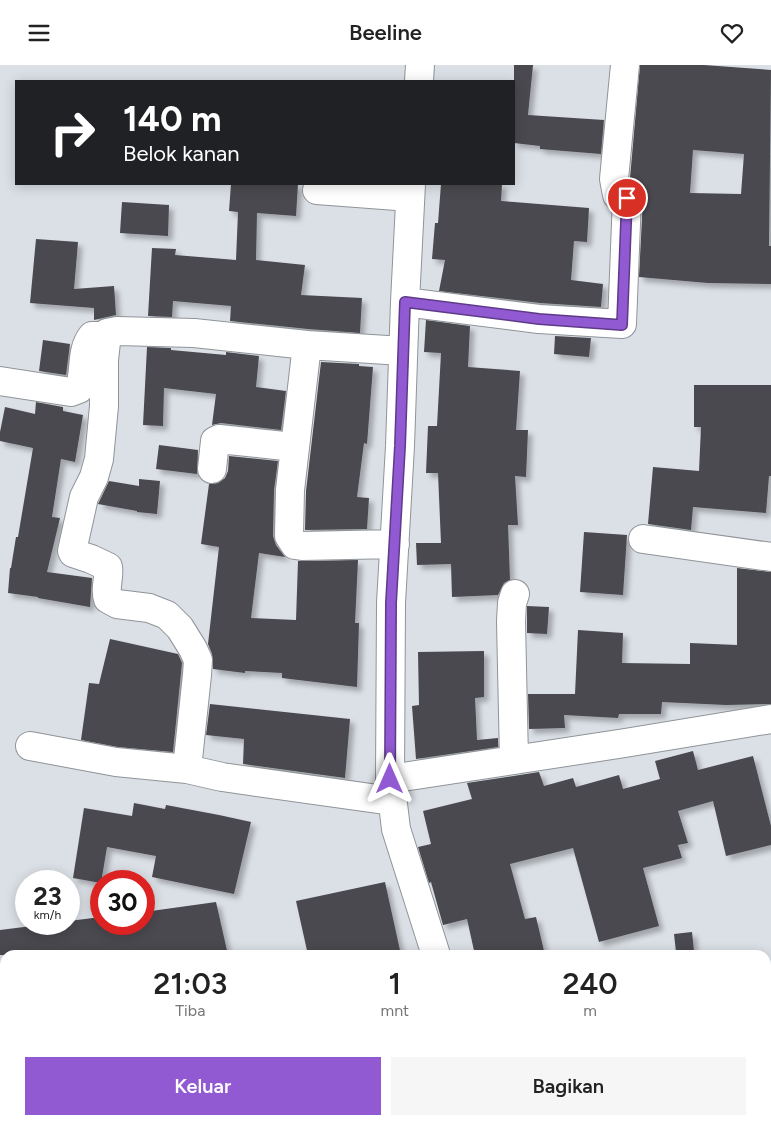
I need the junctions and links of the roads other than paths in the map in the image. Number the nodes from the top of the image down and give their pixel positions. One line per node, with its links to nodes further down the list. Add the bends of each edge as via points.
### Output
1 (420, 65): 3 (street)
2 (625, 65): 6 (street, via 614,179 618,195 627,198 622,325 539,319)
3 (419, 80)
4 (317, 190): 5 (street)
5 (411, 190): 6 (street)
6 (405, 302): 9 (street)
7 (106, 336): 8 (street, via 110,331 194,333); 10 (street, via 92,336 88,340 79,389 71,392); 20 (street, via 102,440 94,477 84,497 72,551 108,567 108,599 167,615 194,649 198,660)
8 (307, 345): 9 (street); 11 (street)
9 (404, 351): 14 (street)
10 (0, 381)
11 (294, 447): 12 (street, via 219,439 215,441); 14 (street, via 288,527 294,545)
12 (212, 469)
13 (642, 539): 15 (street)
14 (395, 544): 21 (street, via 391,603)
15 (771, 557)
16 (515, 595): 19 (street, via 511,621)
17 (771, 719): 19 (street)
18 (30, 746): 20 (street, via 116,762)
19 (514, 760): 21 (street)
20 (187, 769): 21 (street, via 222,777)
21 (391, 790): 22 (street, via 396,829)
22 (434, 950)

